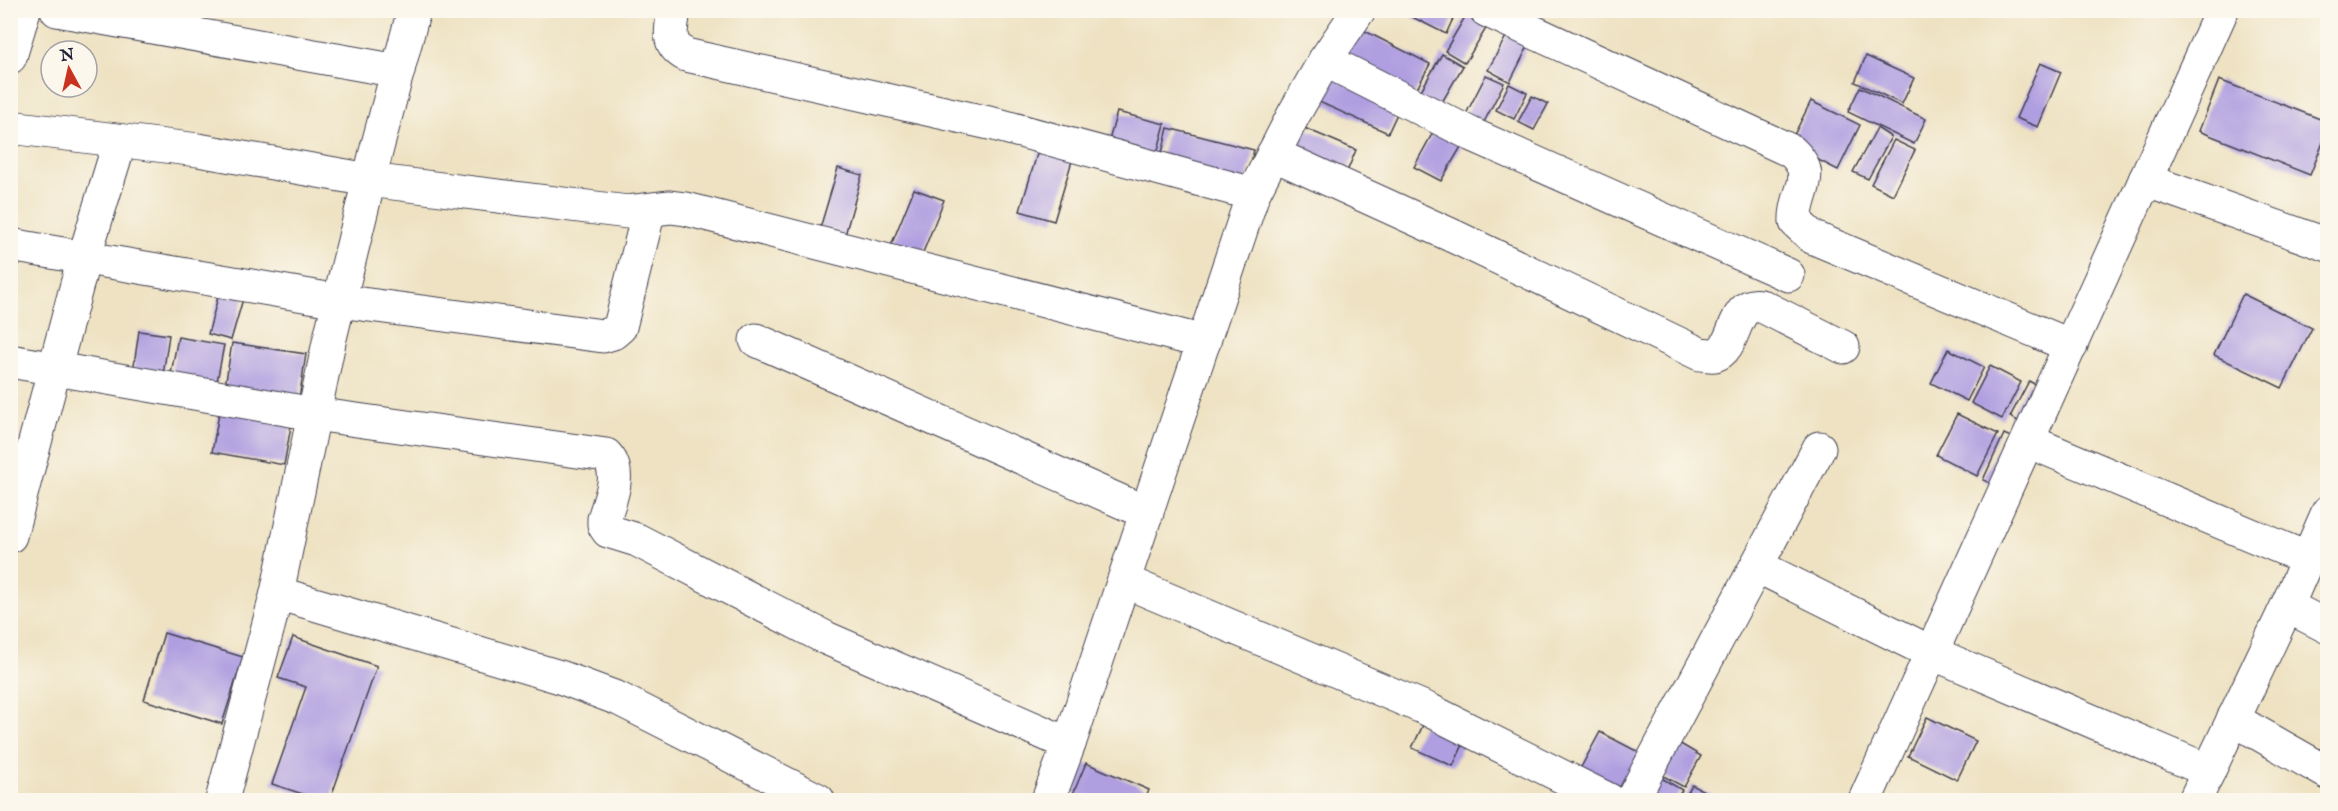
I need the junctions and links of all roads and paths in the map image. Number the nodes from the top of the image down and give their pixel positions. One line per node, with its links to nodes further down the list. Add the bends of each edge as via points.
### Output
1 (24, 10): 8 (street)
2 (57, 10): 10 (street)
3 (414, 10): 10 (street)
4 (674, 10): 16 (street, via 672,43 686,55 998,125)
5 (1359, 10): 9 (street)
6 (1486, 10): 25 (street, via 1791,151 1805,168 1796,222 1812,237)
7 (2222, 10): 15 (street)
8 (10, 57)
9 (1325, 60): 13 (street); 21 (street, via 1473,135)
10 (398, 71): 14 (street)
11 (10, 127): 12 (street)
12 (120, 141): 14 (street, via 198,150); 20 (street)
13 (1273, 154): 16 (street); 26 (street, via 1700,354 1713,356 1721,351 1743,312 1755,304)
14 (369, 180): 17 (street, via 628,212); 22 (street)
15 (2145, 180): 19 (street); 25 (street)
16 (1253, 194): 24 (street)
17 (649, 210): 22 (street, via 620,327 603,336); 24 (street, via 686,209)
18 (10, 245): 20 (street)
19 (2328, 245)
20 (84, 258): 22 (street); 28 (street)
21 (1788, 275)
22 (339, 301): 29 (street)
23 (756, 340): 33 (street)
24 (1204, 342): 33 (street)
25 (2071, 346): 30 (street)
26 (1843, 347)
27 (10, 361): 28 (street)
28 (55, 370): 29 (street); 34 (street)
29 (314, 414): 38 (street); 43 (street, via 606,455 616,471 604,519 608,531 637,540 826,638)
30 (2028, 441): 35 (street); 41 (street)
31 (1819, 448): 36 (street)
32 (2328, 512): 35 (street)
33 (1147, 513): 37 (street)
34 (10, 536)
35 (2306, 558): 39 (street)
36 (1758, 566): 41 (street); 50 (street)
37 (1124, 581): 43 (street); 49 (street, via 1427,709)
38 (277, 593): 46 (street); 47 (street, via 560,677 609,696)
39 (2287, 606): 40 (street); 42 (street)
40 (2328, 627)
41 (1932, 653): 44 (street); 51 (street)
42 (2233, 719): 44 (street); 45 (street)
43 (1069, 744): 48 (street)
44 (2209, 771): 52 (street)
45 (2328, 773)
46 (222, 801)
47 (818, 801)
48 (1048, 801)
49 (1609, 801)
50 (1632, 801)
51 (1865, 801)
52 (2194, 801)

